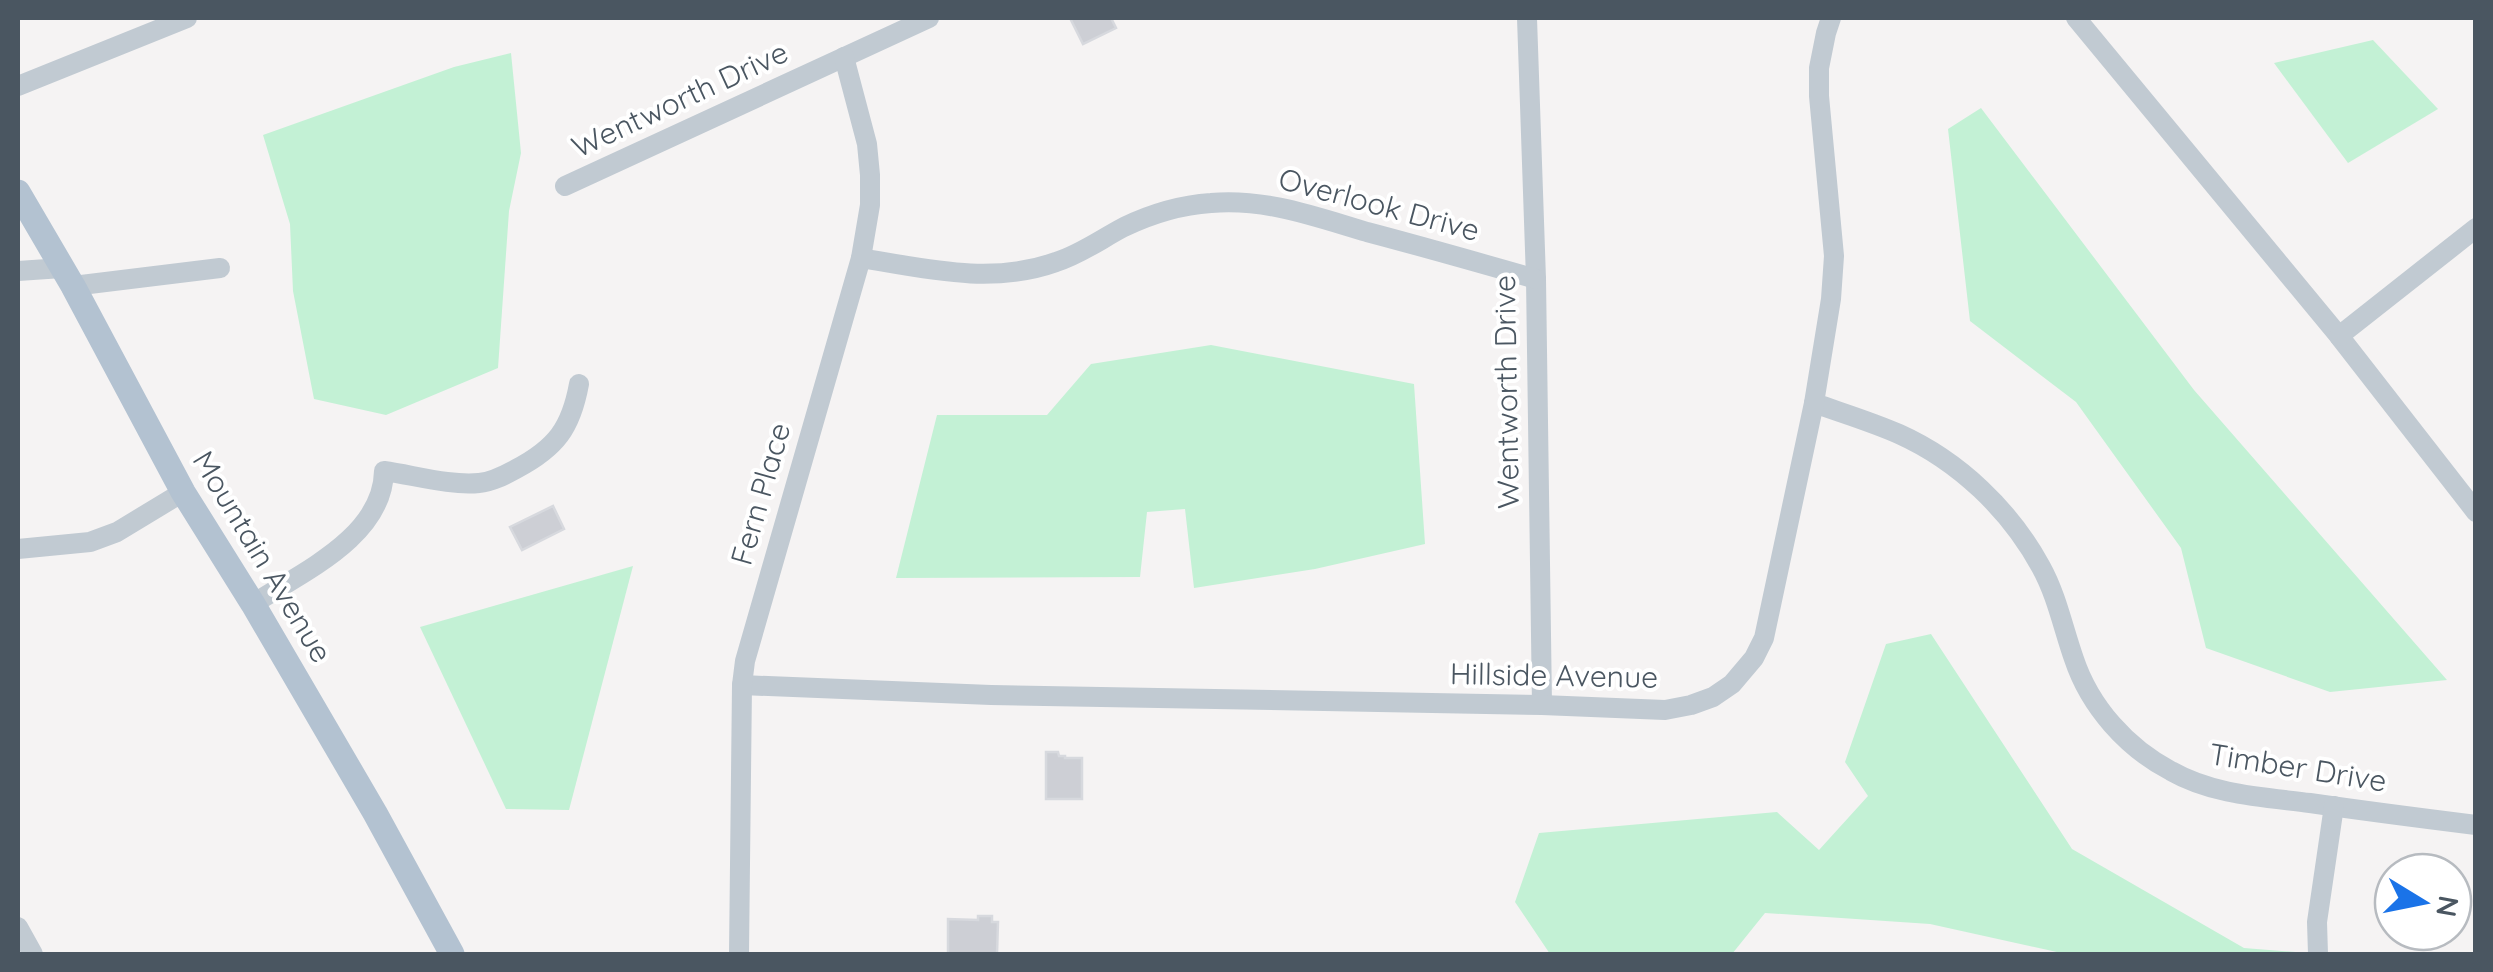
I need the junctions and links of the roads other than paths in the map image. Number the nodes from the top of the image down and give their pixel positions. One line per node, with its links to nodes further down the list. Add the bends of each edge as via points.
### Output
1 (187, 18): 7 (street)
2 (928, 18): 6 (street, Wentworth Drive)
3 (1527, 18): 15 (street, Wentworth Drive)
4 (1831, 18): 18 (street, Hillside Avenue, via 1820,96 1834,256)
5 (2076, 18): 16 (street)
6 (844, 57): 8 (street, Wentworth Drive); 11 (street, Fern Place, via 870,175)
7 (18, 86)
8 (566, 186)
9 (18, 192): 14 (main road, Mountain Avenue)
10 (2476, 228): 16 (street)
11 (862, 258): 15 (street, Overlook Drive, via 958,274 1006,274 1054,263 1165,211 1238,202 1290,210); 23 (street, Fern Place)
12 (220, 268): 14 (street)
13 (18, 271): 14 (street)
14 (68, 277): 19 (main road, Mountain Avenue)
15 (1536, 279): 24 (street, Wentworth Drive)
16 (2339, 336): 20 (street)
17 (579, 384): 22 (street, via 560,436 495,479 479,483 384,471 375,508 357,534)
18 (1814, 403): 24 (street, Hillside Avenue, via 1770,616 1748,668 1712,697 1680,708); 25 (street, Timber Drive, via 1930,450 2004,514 2055,596 2082,680 2136,748 2212,788)
19 (183, 492): 21 (street, via 90,542); 22 (main road, Mountain Avenue)
20 (2476, 512)
21 (18, 549)
22 (253, 604): 29 (main road, Mountain Avenue)
23 (742, 684): 24 (street, Hillside Avenue); 30 (street, Fern Place)
24 (1542, 705)
25 (2334, 806): 26 (street, Timber Drive); 31 (street, via 2316,922)
26 (2476, 825)
27 (18, 927): 28 (street)
28 (33, 954)
29 (452, 954)
30 (739, 954)
31 (2318, 954)

